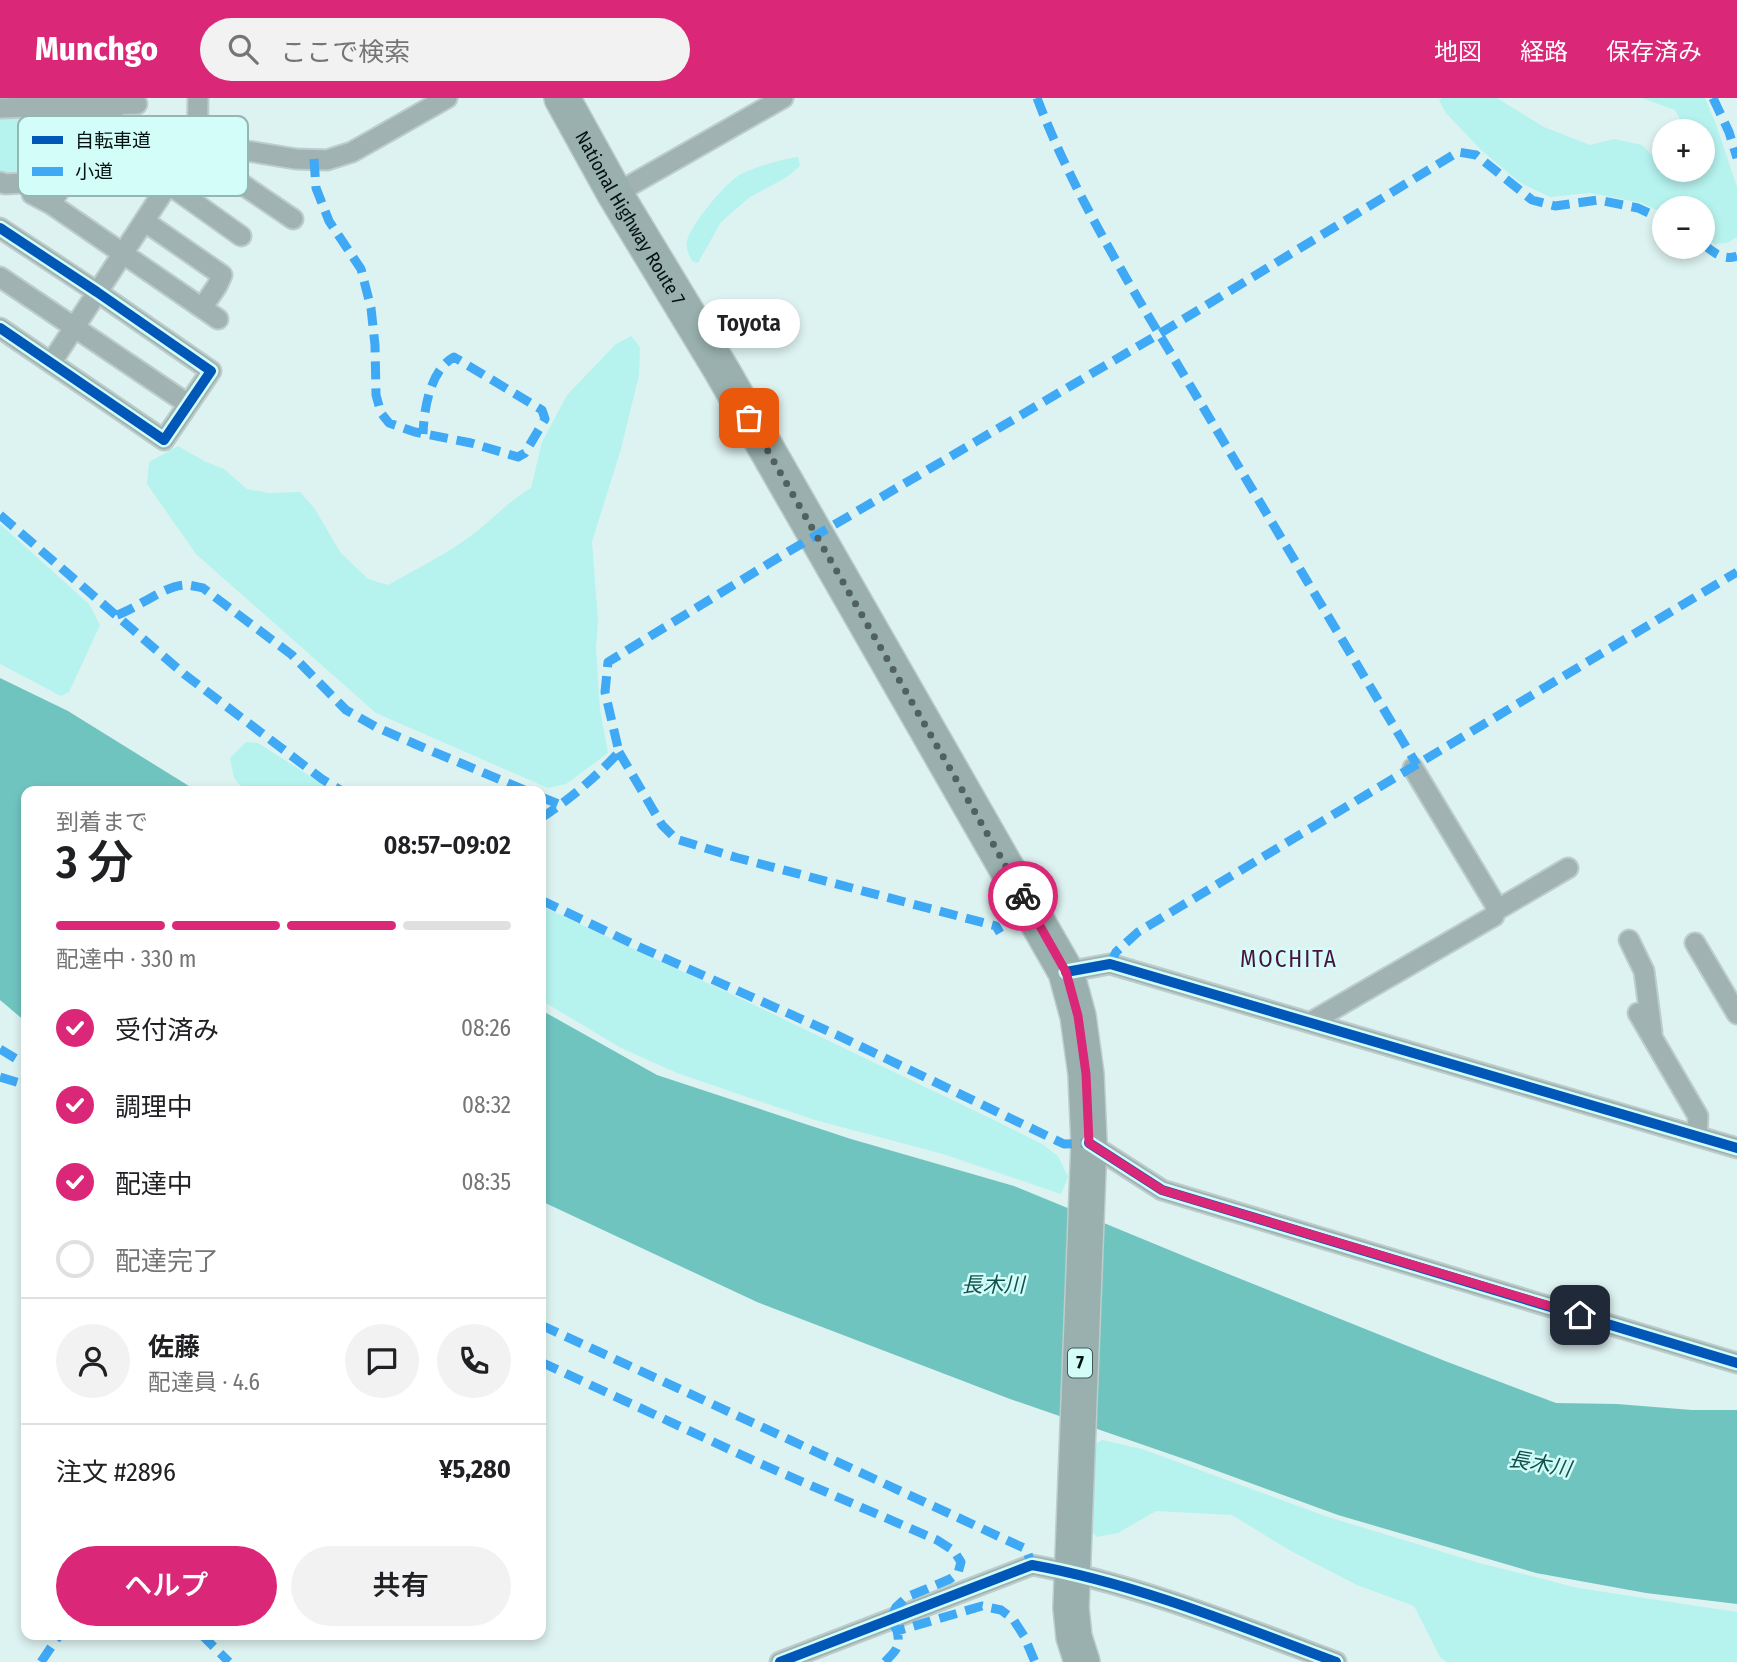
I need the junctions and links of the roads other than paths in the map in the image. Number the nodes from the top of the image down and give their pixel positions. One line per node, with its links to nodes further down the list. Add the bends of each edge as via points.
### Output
1 (198, 98): 11 (street)
2 (447, 98): 12 (street, via 352,152 327,160)
3 (562, 98): 14 (highway, National Highway Route 7 / 7)
4 (783, 98): 14 (street)
5 (113, 102): 7 (street); 8 (street)
6 (32, 103): 8 (street); 9 (street)
7 (137, 104)
8 (73, 106): 10 (street)
9 (0, 108)
10 (72, 116)
11 (199, 116)
12 (248, 151)
13 (248, 190): 20 (street)
14 (615, 194): 36 (highway, National Highway Route 7 / 7, via 729,383)
15 (36, 196): 19 (street)
16 (57, 196): 19 (street)
17 (160, 196): 21 (street)
18 (194, 196): 23 (street)
19 (51, 204): 24 (street)
20 (293, 219)
21 (144, 221): 24 (street); 24 (street, via 222,275 210,314)
22 (0, 228): 26 (street)
23 (241, 236)
24 (122, 254): 26 (street)
25 (0, 277): 27 (street)
26 (97, 292): 27 (street); 30 (street, via 211,371)
27 (74, 327): 29 (street); 30 (street)
28 (0, 328): 29 (street)
29 (51, 363): 30 (street, via 164,440)
30 (188, 404)
31 (1413, 768): 33 (street, via 1496,906)
32 (1568, 868): 33 (street)
33 (1494, 911): 39 (street, via 1494,916)
34 (1629, 940): 40 (street, via 1644,971)
35 (1696, 943): 38 (street)
36 (1066, 972): 39 (street, via 1110,964); 43 (highway, National Highway Route 7 / 7, via 1086,1074)
37 (1639, 1013): 40 (street)
38 (1737, 1014)
39 (1311, 1022): 41 (street)
40 (1652, 1036): 41 (street, via 1698,1116)
41 (1697, 1136): 42 (street)
42 (1737, 1148)
43 (1088, 1153): 44 (street, via 1162,1190); 45 (highway, National Highway Route 7 / 7)
44 (1737, 1363)
45 (1073, 1568): 46 (street, via 1032,1565); 47 (highway, National Highway Route 7 / 7, via 1071,1608); 48 (street)
46 (780, 1662)
47 (1082, 1662)
48 (1336, 1662)

